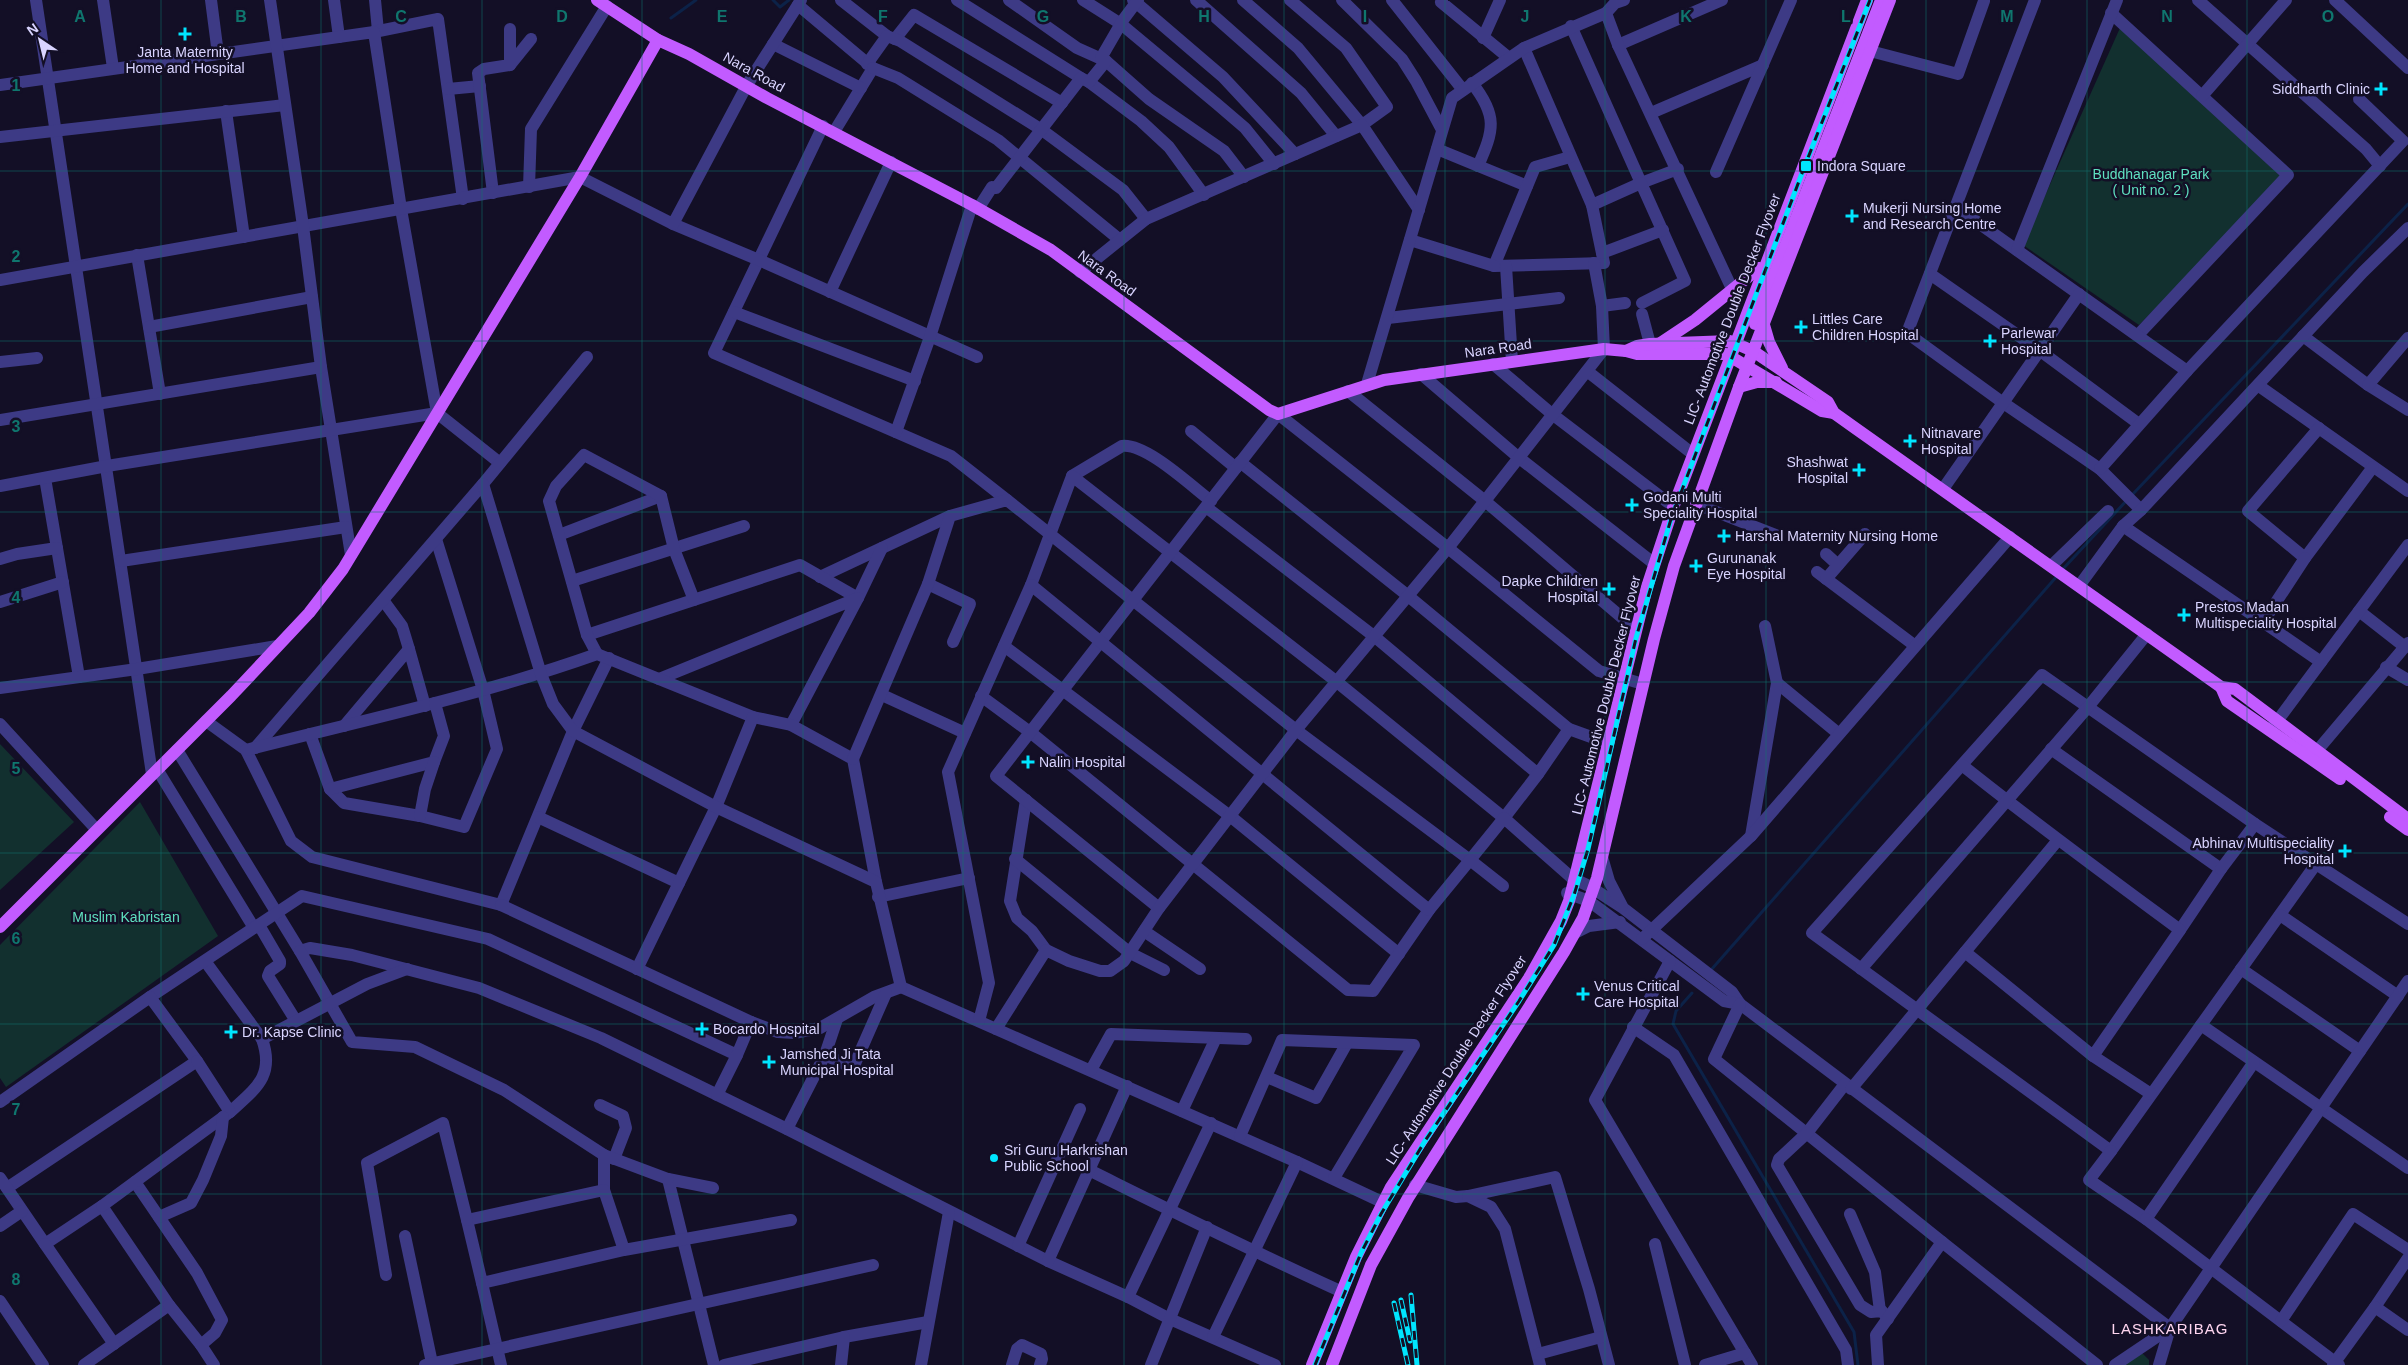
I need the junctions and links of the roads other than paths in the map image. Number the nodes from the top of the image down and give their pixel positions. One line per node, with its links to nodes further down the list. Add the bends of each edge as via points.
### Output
1 (36, 0): 60 (street)
2 (103, 0): 58 (street)
3 (211, 0): 52 (street)
4 (270, 0): 49 (street)
5 (334, 0): 41 (street)
6 (375, 0): 40 (street)
7 (841, 0): 42 (street)
8 (958, 0): 61 (street)
9 (1009, 0): 54 (street, via 1078,48)
10 (1083, 0): 37 (street)
11 (1217, 0): 34 (street)
12 (1244, 0): 74 (street, via 1298,48)
13 (1290, 0): 74 (street, via 1346,48 1387,108)
14 (1342, 0): 78 (street, via 1402,59)
15 (1392, 0): 65 (street)
16 (1500, 0): 43 (street)
17 (1722, 0): 48 (street)
18 (1791, 0): 56 (street)
19 (1861, 0): 119 (main road)
20 (1867, 0): 462 (main road, LIC- Automotive Double Decker Flyover, via 1674,505 1647,587 1569,901 1561,921 1529,978 1391,1187 1356,1257)
21 (1881, 0): 463 (main road, LIC- Automotive Double Decker Flyover, via 1768,290 1659,592 1591,875 1578,915 1546,973 1380,1237)
22 (1890, 0): 51 (main road)
23 (2035, 0): 101 (street)
24 (2117, 0): 36 (street)
25 (2198, 0): 47 (street)
26 (2286, 0): 47 (street)
27 (2335, 0): 59 (street)
28 (1136, 1): 37 (street); 82 (street, via 1223,78)
29 (1441, 1): 43 (street)
30 (1616, 1): 35 (street)
31 (1984, 1): 51 (street, via 1958,74)
32 (602, 3): 45 (main road, Nara Road); 95 (street, via 532,129)
33 (799, 3): 46 (street); 57 (street)
34 (1201, 4): 79 (street, via 1301,93)
35 (1606, 13): 38 (street); 48 (street)
36 (2111, 13): 68 (street); 112 (street)
37 (1121, 24): 54 (street, via 1101,58); 86 (street, via 1245,128)
38 (1571, 26): 50 (street); 93 (street)
39 (510, 29): 55 (street)
40 (376, 31): 41 (street); 67 (street, via 438,19); 102 (street)
41 (339, 37): 49 (street)
42 (891, 37): 57 (street); 70 (street, via 914,15); 77 (street)
43 (1483, 38): 53 (street)
44 (531, 39): 55 (street)
45 (658, 40): 64 (main road, Nara Road); 91 (main road)
46 (773, 44): 64 (street); 66 (street)
47 (2247, 44): 68 (street); 88 (street, via 2366,149)
48 (1618, 45): 73 (street)
49 (276, 47): 52 (street); 71 (street)
50 (1524, 48): 53 (street); 84 (street)
51 (1870, 51): 133 (main road)
52 (218, 54): 58 (street)
53 (1509, 58): 65 (street)
54 (1106, 61): 61 (street); 92 (street, via 1149,99 1224,151)
55 (510, 65): 63 (street, via 480,71)
56 (1763, 65): 73 (street); 90 (street)
57 (870, 66): 66 (street); 83 (street, via 898,78)
58 (113, 68): 60 (street)
59 (2408, 68)
60 (48, 77): 62 (street); 76 (street)
61 (1085, 80): 70 (street); 97 (street, via 1141,121 1169,147)
62 (0, 85)
63 (480, 86): 67 (street); 96 (street)
64 (747, 86): 75 (main road, Nara Road); 105 (street)
65 (1468, 87): 78 (street, via 1452,98); 87 (street, via 1483,97 1492,128)
66 (861, 88): 75 (street)
67 (448, 89): 98 (street)
68 (2202, 96): 135 (street, via 2288,175)
69 (2359, 99): 88 (street, via 2403,141)
70 (1062, 103): 77 (street)
71 (285, 105): 72 (street); 106 (street)
72 (226, 111): 76 (street); 109 (street)
73 (1651, 113): 89 (street)
74 (1362, 125): 79 (street); 103 (street)
75 (829, 129): 85 (main road, Nara Road); 115 (street)
76 (56, 130): 80 (street); 117 (street)
77 (1042, 130): 83 (street); 104 (street, via 1123,190)
78 (1442, 130): 81 (street)
79 (1336, 136): 82 (street)
80 (0, 137)
81 (1437, 149): 87 (street); 103 (street)
82 (1295, 154): 86 (street)
83 (1021, 157): 100 (street, via 996,188 992,187); 110 (street)
84 (1570, 157): 94 (street, via 1536,167); 99 (street)
85 (891, 162): 100 (main road, Nara Road); 124 (street)
86 (1274, 164): 92 (street)
87 (1478, 166): 94 (street)
88 (2380, 166): 155 (street)
89 (1678, 169): 93 (street); 123 (street)
90 (1716, 172)
91 (580, 177): 95 (street); 105 (street); 168 (main road)
92 (1244, 177): 97 (street)
93 (1641, 183): 99 (street); 108 (street)
94 (1528, 186): 118 (street)
95 (529, 187): 96 (street)
96 (493, 193): 98 (street)
97 (1204, 194): 104 (street)
98 (463, 198): 102 (street)
99 (1592, 205): 113 (street)
100 (975, 207): 120 (main road, Nara Road, via 1051,250); 137 (street)
101 (1956, 207): 112 (street); 121 (street)
102 (401, 209): 106 (street); 168 (street)
103 (1419, 210): 111 (street)
104 (1146, 220): 110 (street)
105 (673, 224): 115 (street)
106 (303, 226): 109 (street); 126 (street)
107 (2408, 228): 136 (street)
108 (1663, 230): 113 (street); 140 (street, via 1685,282 1642,308)
109 (244, 237): 114 (street)
110 (1120, 240): 120 (street)
111 (1410, 240): 118 (street); 132 (street)
112 (2017, 250): 125 (street)
113 (1602, 253): 116 (street, via 1604,263)
114 (137, 255): 117 (street); 134 (street)
115 (759, 260): 124 (street); 131 (street)
116 (1594, 263): 118 (street); 130 (street)
117 (77, 266): 122 (street); 166 (street)
118 (1500, 266): 129 (street)
119 (1759, 268): 123 (main road); 139 (main road)
120 (1080, 272): 169 (main road, Nara Road)
121 (1930, 274): 142 (street); 165 (street, via 1907,333)
122 (0, 280)
123 (1733, 290): 140 (main road, via 1695,320)
124 (830, 292): 137 (street)
125 (2079, 294): 135 (street); 142 (street)
126 (312, 297): 134 (street); 153 (street)
127 (1559, 298): 129 (street)
128 (1625, 303): 130 (street)
129 (1509, 304): 132 (street); 149 (street)
130 (1602, 306): 141 (street)
131 (734, 312): 158 (street); 176 (street, via 714,353)
132 (1388, 318): 159 (street)
133 (1764, 325): 144 (main road); 157 (main road)
134 (149, 327): 164 (street)
135 (2138, 335): 155 (street)
136 (2304, 336): 160 (street); 161 (street)
137 (930, 337): 148 (street); 158 (street)
138 (2408, 338): 160 (street)
139 (1730, 341): 140 (main road); 144 (main road); 145 (main road)
140 (1654, 344): 143 (main road)
141 (1604, 349): 143 (main road, Nara Road); 149 (main road, Nara Road); 154 (street)
142 (2039, 350): 165 (street); 172 (street)
143 (1626, 351): 145 (main road, Nara Road, via 1637,354)
144 (1753, 351): 152 (main road); 157 (main road)
145 (1726, 354): 152 (main road); 177 (main road)
146 (587, 357): 179 (street)
147 (37, 358): 150 (street)
148 (977, 358)
149 (1512, 361): 151 (main road, Nara Road)
150 (0, 362)
151 (1493, 364): 156 (main road, Nara Road); 170 (street)
152 (1748, 365): 157 (main road); 162 (main road)
153 (321, 367): 164 (street); 174 (street)
154 (1587, 371): 170 (street); 177 (street)
155 (2188, 371): 172 (street)
156 (1421, 374): 159 (main road, Nara Road); 178 (street)
157 (1781, 377): 162 (main road); 188 (main road, via 1828,402 1834,413)
158 (915, 381): 176 (street)
159 (1366, 384): 163 (main road, Nara Road)
160 (2368, 385): 167 (street)
161 (2259, 386): 173 (street); 196 (street)
162 (1739, 387): 195 (main road)
163 (1348, 391): 169 (main road, Nara Road); 192 (street)
164 (160, 394): 166 (street)
165 (2002, 402): 183 (street); 188 (street)
166 (98, 405): 171 (street); 181 (street)
167 (2408, 410)
168 (437, 413): 174 (street); 179 (street); 215 (main road)
169 (1278, 414): 180 (street); 212 (street)
170 (1552, 414): 178 (street); 194 (street)
171 (0, 420)
172 (2139, 424): 183 (street)
173 (2319, 428): 182 (street); 216 (street, via 2248,511)
174 (331, 430): 181 (street); 199 (street)
175 (1191, 431): 180 (street)
176 (896, 432): 191 (street, via 951,456)
177 (1689, 451): 194 (main road)
178 (1518, 458): 192 (street); 219 (street)
179 (500, 463): 186 (street)
180 (1238, 465): 193 (street); 228 (street)
181 (107, 466): 185 (street); 218 (street)
182 (2373, 466): 189 (street); 216 (street)
183 (2100, 469): 196 (street)
184 (1072, 476): 193 (street, via 1128,445 1152,456); 204 (street); 213 (street)
185 (45, 478): 187 (street); 209 (street)
186 (483, 484): 207 (street); 252 (street)
187 (0, 486)
188 (1943, 489): 206 (main road)
189 (2408, 491)
190 (661, 496): 203 (street); 203 (street, via 584,455 556,486 549,501); 210 (street)
191 (1007, 500): 198 (street); 204 (street)
192 (1485, 501): 212 (street); 237 (street)
193 (1208, 504): 213 (street); 240 (street)
194 (1670, 504): 219 (main road)
195 (1696, 504): 205 (street); 259 (main road, via 1674,566)
196 (2139, 508): 201 (street)
197 (2108, 511): 221 (street)
198 (950, 516): 211 (street); 226 (street)
199 (346, 526): 215 (street); 218 (street)
200 (744, 526): 210 (street)
201 (2123, 526): 225 (street); 235 (street)
202 (1864, 534): 220 (street)
203 (559, 535): 223 (street)
204 (1051, 536): 227 (street); 232 (street)
205 (1778, 536)
206 (2010, 537): 221 (main road); 243 (street)
207 (436, 539): 230 (street); 261 (street)
208 (2408, 545): 234 (street)
209 (57, 548): 217 (street); 224 (street)
210 (674, 548): 223 (street); 231 (street)
211 (882, 548): 222 (street); 229 (street)
212 (1448, 548): 228 (street); 254 (street, via 1598,671)
213 (1170, 553): 232 (street); 257 (street)
214 (1826, 554): 220 (street)
215 (351, 555): 245 (main road, via 309,613)
216 (2305, 558): 235 (street)
217 (0, 559)
218 (121, 561): 251 (street)
219 (1652, 562): 237 (main road)
220 (1838, 565): 243 (street, via 1822,575)
221 (2052, 567): 225 (main road)
222 (820, 577): 229 (street); 231 (street, via 800,565)
223 (572, 581): 239 (street)
224 (63, 582): 233 (street); 253 (street)
225 (2074, 582): 238 (main road)
226 (928, 584): 241 (street, via 970,604); 263 (street)
227 (1031, 585): 242 (street); 246 (street)
228 (1407, 595): 240 (street); 273 (street)
229 (858, 598): 255 (street); 270 (street)
230 (383, 600): 247 (street, via 402,626); 281 (street)
231 (694, 600): 239 (street)
232 (1133, 601): 242 (street); 275 (street)
233 (0, 602)
234 (2359, 611): 244 (street); 249 (street)
235 (2263, 622): 249 (street)
236 (1765, 626): 258 (street)
237 (1633, 627): 254 (main road)
238 (2147, 634): 266 (street); 272 (main road, via 2220,687 2235,690)
239 (587, 635): 248 (street)
240 (1376, 637): 257 (street); 290 (street)
241 (952, 642)
242 (1100, 643): 262 (street); 289 (street)
243 (1914, 645): 279 (street)
244 (2406, 645): 250 (street)
245 (277, 646): 251 (street); 268 (main road)
246 (1004, 646): 262 (street); 264 (street)
247 (409, 649): 265 (street); 271 (street)
248 (603, 656): 252 (street); 255 (street); 274 (street)
249 (2321, 662): 272 (street)
250 (2386, 666): 256 (street); 284 (street)
251 (137, 669): 253 (street); 288 (street)
252 (541, 674): 261 (street); 274 (street, via 554,704)
253 (79, 677): 260 (street)
254 (1621, 678): 259 (street); 280 (main road)
255 (659, 679): 267 (street)
256 (2408, 680)
257 (1337, 682): 275 (street); 298 (street)
258 (1777, 683): 279 (street); 302 (street)
259 (1643, 684): 304 (main road)
260 (0, 688)
261 (483, 690): 265 (street); 295 (street, via 497,749 464,826)
262 (1064, 690): 276 (street); 296 (street)
263 (882, 695): 277 (street); 285 (street)
264 (982, 696): 276 (street); 277 (street)
265 (430, 705): 271 (street); 286 (street, via 444,736)
266 (2088, 707): 282 (street); 287 (street, via 2042,676); 300 (street)
267 (753, 718): 270 (street); 294 (street)
268 (206, 721): 281 (street); 283 (main road)
269 (0, 724): 301 (street)
270 (791, 725): 285 (street)
271 (344, 726): 278 (street)
272 (2273, 726): 284 (main road); 299 (main road, via 2348,785)
273 (1569, 729): 280 (street); 290 (street)
274 (573, 730): 294 (street); 297 (street)
275 (1296, 730): 289 (street); 306 (street)
276 (1030, 732): 292 (street, via 996,776); 307 (street)
277 (965, 733): 310 (street, via 948,772)
278 (310, 734): 281 (street); 291 (street)
279 (1839, 734): 302 (street)
280 (1605, 742): 311 (main road)
281 (251, 749): 318 (street, via 291,841 312,857)
282 (2051, 749): 293 (street); 309 (street)
283 (177, 750): 288 (main road); 322 (street)
284 (2316, 752): 299 (main road)
285 (853, 759): 312 (street)
286 (434, 762): 291 (street); 295 (street, via 424,789)
287 (1962, 765): 293 (street); 343 (street, via 1812,933)
288 (155, 771): 301 (main road); 326 (street)
289 (1264, 773): 296 (street); 321 (street)
290 (1538, 774): 298 (street)
291 (330, 789): 295 (street, via 344,803)
292 (1026, 800): 305 (street); 319 (street)
293 (2006, 801): 303 (street); 343 (street)
294 (716, 807): 312 (street); 313 (street)
295 (420, 816)
296 (1230, 816): 307 (street); 337 (street)
297 (538, 817): 313 (street); 318 (street)
298 (1504, 818): 306 (street); 311 (street)
299 (2408, 821)
300 (2255, 824): 308 (street); 309 (street)
301 (96, 829): 327 (main road)
302 (1751, 836): 330 (street)
303 (2058, 840): 328 (street); 335 (street)
304 (1602, 858): 316 (main road); 320 (street)
305 (1015, 859): 333 (street, via 1010,901 1017,918); 336 (street)
306 (1470, 860): 314 (street); 321 (street)
307 (1193, 864): 319 (street); 337 (street, via 1348,990 1373,991)
308 (2316, 864): 323 (street); 325 (street)
309 (2221, 869): 328 (street)
310 (969, 878): 317 (street); 356 (street, via 989,982)
311 (1572, 878): 315 (main road); 316 (street)
312 (876, 882): 317 (street)
313 (679, 883): 341 (street)
314 (1503, 886)
315 (1567, 893): 316 (street); 400 (main road, via 1518,987)
316 (1591, 895): 320 (street); 324 (street); 331 (main road)
317 (878, 896): 347 (street)
318 (501, 905): 341 (street)
319 (1159, 908): 329 (street)
320 (1624, 908): 330 (street)
321 (1429, 910): 337 (street)
322 (277, 913): 326 (street); 334 (street); 366 (street, via 302,896 488,939)
323 (2280, 914): 344 (street); 349 (street)
324 (1620, 922): 331 (street, via 1589,926); 332 (street)
325 (2408, 924)
326 (257, 926): 338 (street); 355 (street, via 280,961 268,976)
327 (0, 927)
328 (2180, 930): 368 (street)
329 (1144, 931): 336 (street); 342 (street)
330 (1653, 931): 332 (street); 352 (street, via 1732,992)
331 (1575, 933): 396 (main road)
332 (1642, 939): 339 (street)
333 (1046, 950): 336 (street, via 1100,971 1110,971); 360 (street)
334 (300, 951): 340 (street, via 310,948); 351 (street)
335 (1965, 952): 353 (street); 368 (street)
336 (1130, 953): 345 (street)
337 (1399, 954)
338 (205, 960): 350 (street); 362 (street)
339 (1670, 961): 352 (street, via 1724,1001); 359 (street)
340 (407, 969): 351 (street, via 367,984); 376 (street, via 488,991 601,1038)
341 (638, 969): 357 (street)
342 (1200, 969)
343 (1861, 969): 353 (street)
344 (2241, 969): 358 (street); 365 (street)
345 (1164, 970)
346 (2408, 981): 349 (street)
347 (901, 987): 348 (street); 356 (street)
348 (886, 993): 354 (street); 367 (street, via 853,1068)
349 (2398, 996): 365 (street)
350 (150, 997): 369 (street); 377 (street)
351 (329, 1004): 355 (street); 388 (street, via 352,1042 415,1047 504,1090)
352 (1740, 1004): 374 (street); 385 (street, via 1714,1059)
353 (1917, 1009): 374 (street); 387 (street)
354 (837, 1019): 357 (street, via 820,1028 794,1033 778,1032); 367 (street)
355 (296, 1021): 362 (street)
356 (979, 1021): 360 (street)
357 (752, 1022): 366 (street)
358 (2201, 1025): 370 (street); 375 (street)
359 (1633, 1028): 445 (street, via 1595,1100); 469 (street, via 1674,1055 1846,1350)
360 (996, 1029): 371 (street)
361 (1216, 1038): 363 (street); 371 (street, via 1111,1034); 381 (street)
362 (262, 1039): 382 (street, via 268,1057 260,1084)
363 (1246, 1040)
364 (1347, 1043): 372 (street, via 1282,1040); 372 (street, via 1316,1098); 392 (street, via 1414,1045)
365 (2360, 1051): 379 (street)
366 (737, 1055): 376 (street)
367 (825, 1056): 384 (street)
368 (2093, 1056): 375 (street)
369 (197, 1061): 382 (street); 395 (street)
370 (2254, 1062): 379 (street); 407 (street)
371 (1091, 1070): 373 (street)
372 (1268, 1077): 386 (street)
373 (1127, 1086): 381 (street); 391 (street)
374 (1848, 1087): 385 (street); 437 (street)
375 (2151, 1094): 387 (street)
376 (717, 1095): 384 (street)
377 (0, 1102)
378 (600, 1105): 388 (street, via 623,1116 626,1128)
379 (2321, 1108): 390 (street); 424 (street)
380 (1080, 1109): 417 (street)
381 (1182, 1111): 383 (street)
382 (227, 1114): 394 (street); 406 (street, via 221,1136 191,1202)
383 (1210, 1123): 386 (street); 402 (street)
384 (787, 1128): 404 (street)
385 (1807, 1133): 414 (street); 433 (street, via 1779,1159 1777,1165 1860,1305)
386 (1240, 1136): 389 (street)
387 (2111, 1151): 407 (street, via 2089,1180)
388 (609, 1157): 393 (street); 398 (street)
389 (1297, 1162): 392 (street); 420 (street)
390 (2408, 1168)
391 (1089, 1170): 402 (street); 422 (street)
392 (1334, 1178): 400 (street)
393 (668, 1179): 397 (street); 413 (street)
394 (135, 1182): 401 (street); 406 (street)
395 (3, 1183): 403 (street)
396 (1415, 1185): 399 (street, via 1456,1197); 464 (main road, via 1371,1264)
397 (713, 1188)
398 (604, 1190): 408 (street); 418 (street)
399 (1468, 1196): 441 (street, via 1555,1177); 446 (street, via 1491,1207 1505,1229)
400 (1380, 1201): 427 (main road)
401 (102, 1206): 415 (street); 431 (street)
402 (1171, 1210): 411 (street); 428 (street)
403 (22, 1211): 410 (street); 415 (street)
404 (949, 1212): 417 (street); 436 (street)
405 (1850, 1214): 433 (street, via 1875,1272)
406 (158, 1217): 443 (street, via 197,1273 222,1320 215,1333)
407 (2146, 1219): 424 (street)
408 (467, 1220): 425 (street, via 443,1123 367,1163); 426 (street)
409 (791, 1220): 413 (street)
410 (0, 1226)
411 (1208, 1227): 420 (street); 434 (street)
412 (405, 1236): 447 (street)
413 (683, 1238): 418 (street); 430 (street)
414 (1942, 1242): 433 (street); 471 (street)
415 (45, 1244): 442 (street)
416 (1655, 1244): 466 (street)
417 (1018, 1246): 422 (street)
418 (624, 1250): 426 (street)
419 (2408, 1250): 435 (street, via 2353,1214)
420 (1253, 1251): 427 (street); 440 (street)
421 (2408, 1258): 432 (street)
422 (1048, 1262): 428 (street)
423 (872, 1266): 430 (street)
424 (2211, 1267): 435 (street); 437 (street)
425 (386, 1275)
426 (482, 1283): 444 (street)
427 (1338, 1290): 461 (main road)
428 (1128, 1297): 434 (street)
429 (0, 1301): 449 (street)
430 (699, 1304): 444 (street); 453 (street)
431 (169, 1306): 442 (street); 443 (street)
432 (2375, 1307): 438 (street); 448 (street)
433 (1884, 1315): 470 (street, via 1876,1335)
434 (1170, 1319): 440 (street); 459 (street)
435 (2281, 1321): 448 (street)
436 (928, 1322): 439 (street); 456 (street)
437 (2170, 1328): 472 (street); 473 (street)
438 (2408, 1330)
439 (844, 1337): 454 (street); 455 (street)
440 (1213, 1337): 460 (street)
441 (1602, 1337): 446 (street); 465 (street)
442 (114, 1344): 450 (street)
443 (201, 1345): 451 (street)
444 (498, 1349): 447 (street); 452 (street)
445 (1745, 1353): 467 (street); 468 (street)
446 (1539, 1360)
447 (429, 1364)
448 (2336, 1364)
449 (43, 1365)
450 (84, 1365)
451 (214, 1365)
452 (501, 1365)
453 (714, 1365)
454 (724, 1365)
455 (841, 1365)
456 (921, 1365)
457 (1012, 1365): 458 (street, via 1017,1349 1022,1345 1041,1354)
458 (1040, 1365)
459 (1151, 1365)
460 (1275, 1365)
461 (1307, 1365)
462 (1312, 1365)
463 (1326, 1365)
464 (1332, 1365)
465 (1609, 1365)
466 (1685, 1365)
467 (1706, 1365)
468 (1752, 1365)
469 (1848, 1365)
470 (1878, 1365)
471 (2098, 1365)
472 (2115, 1365)
473 (2159, 1365)

